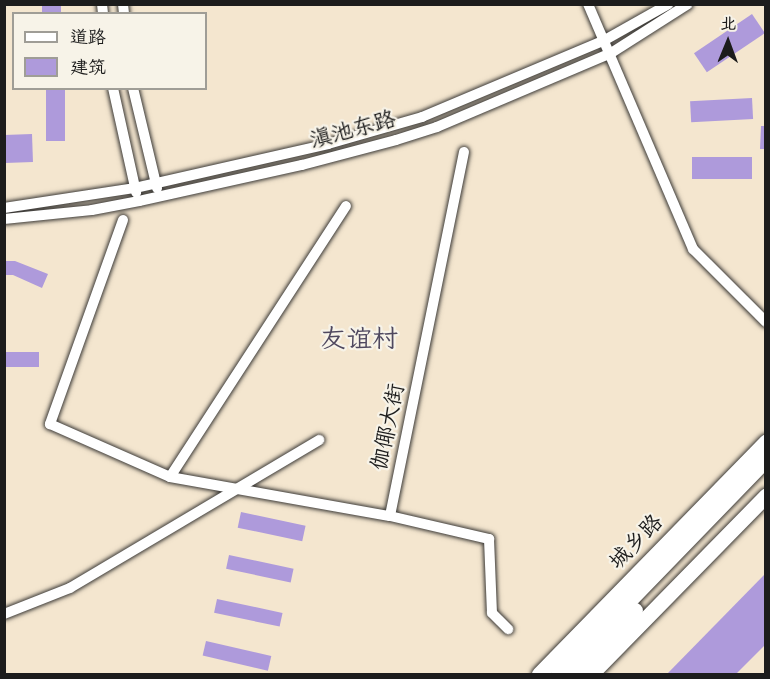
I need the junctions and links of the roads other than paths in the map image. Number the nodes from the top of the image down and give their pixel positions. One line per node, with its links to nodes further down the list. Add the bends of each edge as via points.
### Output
1 (588, 4): 4 (street)
2 (669, 4): 4 (street, 滇池东路)
3 (688, 4): 5 (street, 滇池东路)
4 (605, 40): 5 (street); 9 (street, 滇池东路, via 422,117 328,144)
5 (611, 53): 11 (street, 滇池东路, via 437,127 352,153); 17 (street, via 693,249)
6 (113, 90): 10 (street)
7 (133, 90): 9 (street)
8 (465, 152): 24 (street, 伽倻大街)
9 (156, 183): 10 (street, 滇池东路); 11 (street)
10 (135, 188): 12 (street); 14 (street, 滇池东路)
11 (159, 197): 12 (street, 滇池东路)
12 (139, 201): 15 (street, 滇池东路)
13 (346, 206): 22 (street)
14 (4, 208)
15 (4, 219)
16 (123, 220): 22 (street, via 50,424)
17 (765, 322)
18 (320, 440): 25 (street, via 70,588)
19 (765, 441): 27 (highway, 城乡路)
20 (765, 459): 28 (highway)
21 (765, 474): 29 (highway)
22 (170, 477): 24 (street)
23 (765, 495): 30 (highway)
24 (390, 516): 26 (street, via 489,539 492,613)
25 (4, 614)
26 (508, 629)
27 (539, 675)
28 (558, 675)
29 (573, 675)
30 (591, 675)

